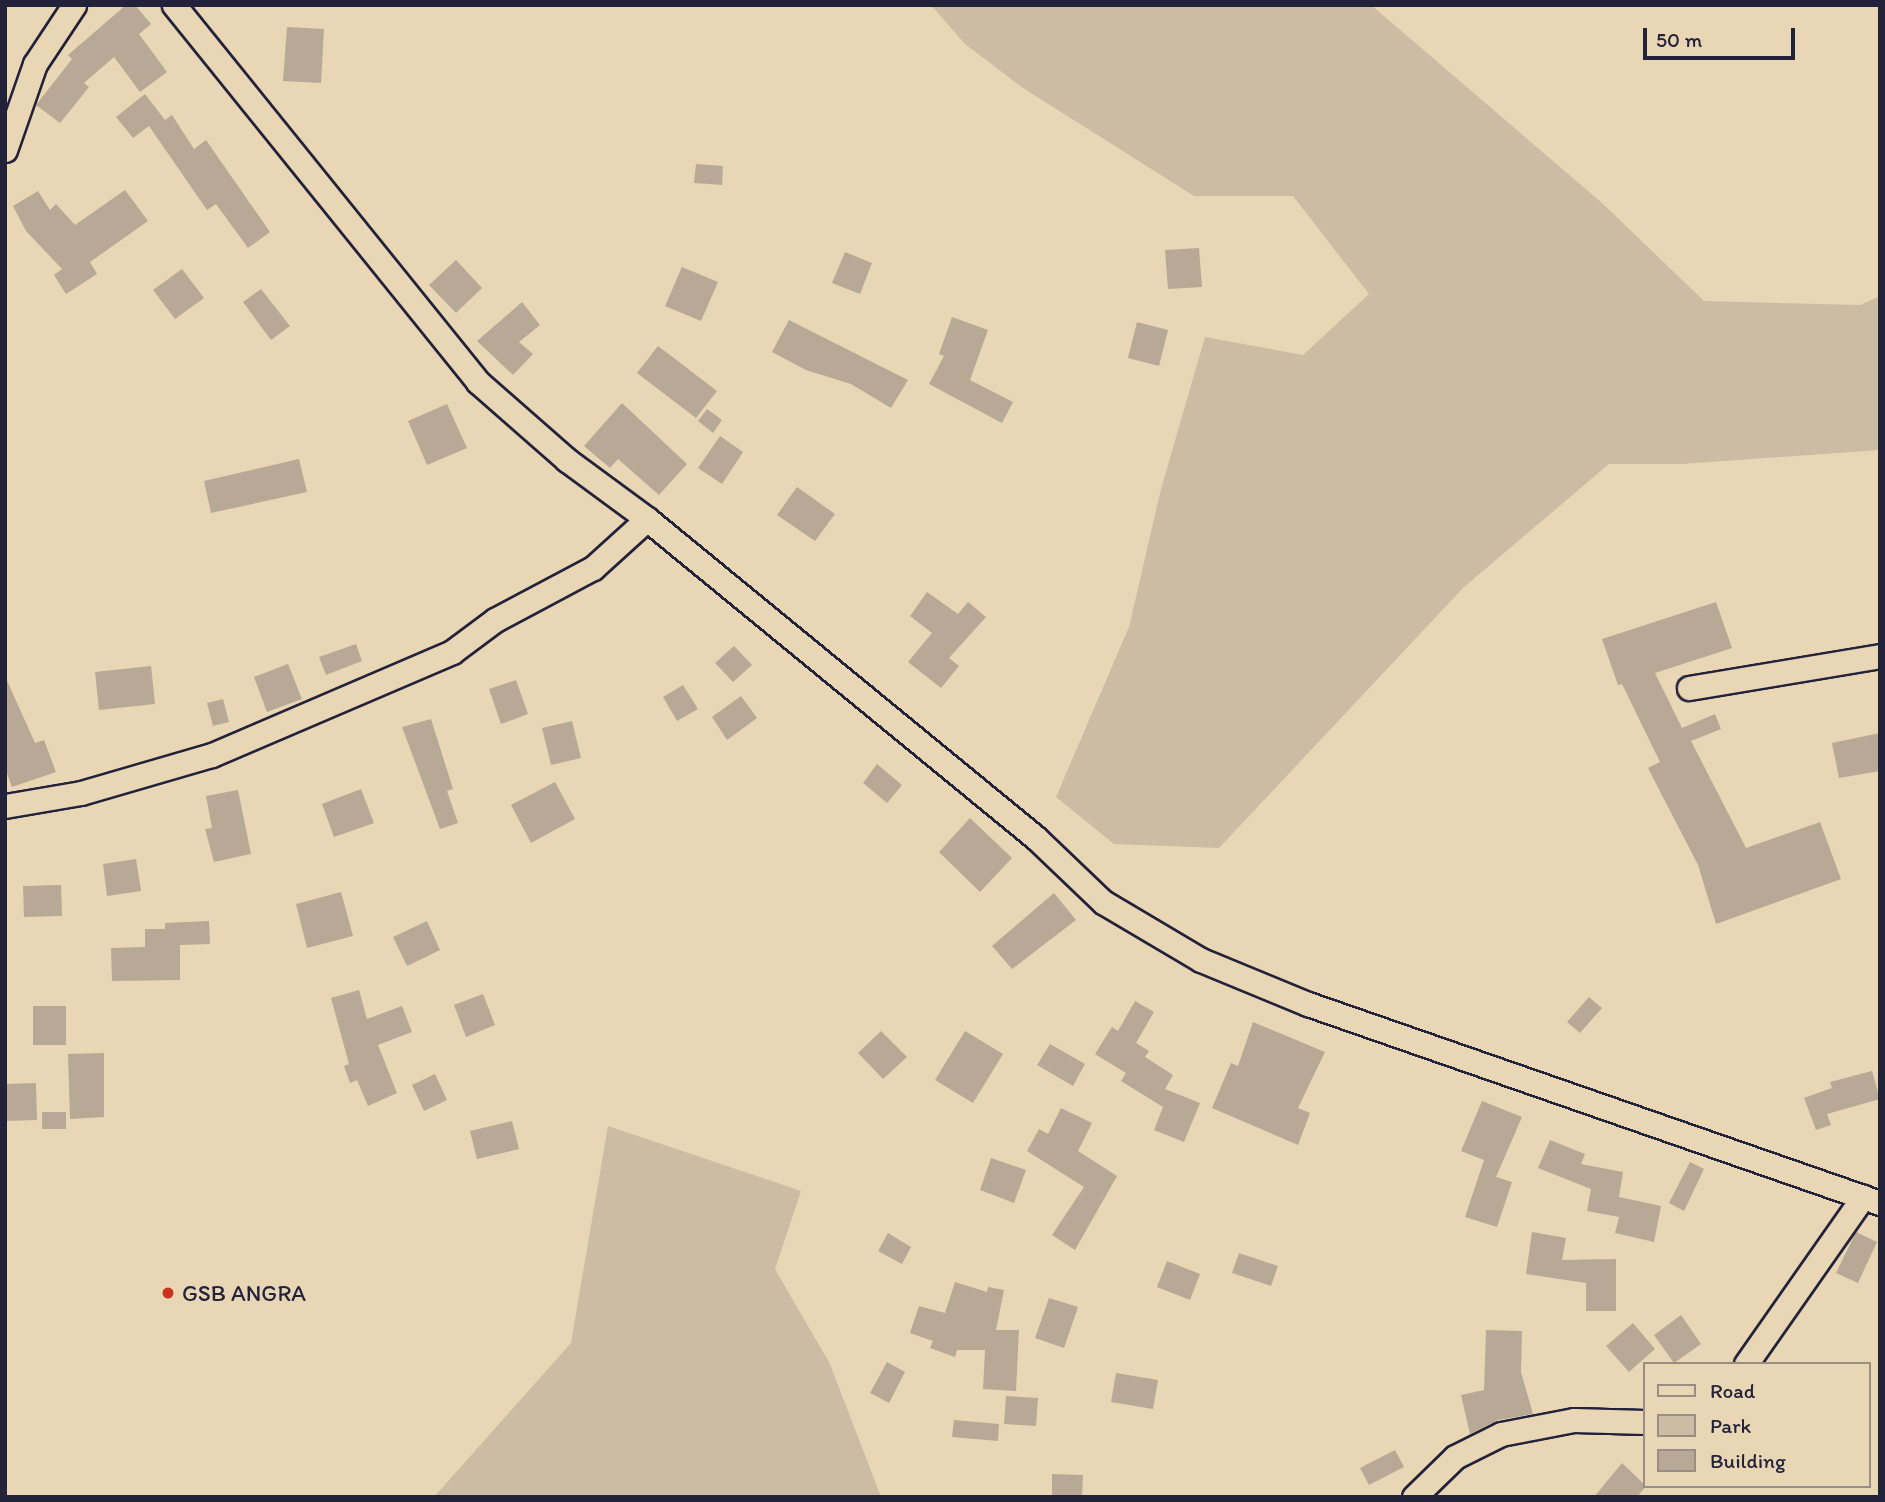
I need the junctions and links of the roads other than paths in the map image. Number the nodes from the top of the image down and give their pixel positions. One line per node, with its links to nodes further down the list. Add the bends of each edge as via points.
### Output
1 (74, 5): 3 (street, via 35,64)
2 (174, 5): 4 (street, via 478,382 567,460)
3 (5, 150)
4 (647, 519): 7 (street, via 593,568 495,620 452,652 212,755 81,793); 8 (street, via 1036,838 1103,902 1201,960 1308,1004)
5 (1880, 656): 6 (street)
6 (1689, 688)
7 (5, 806)
8 (1871, 1200): 9 (street)
9 (1747, 1362)
10 (1644, 1422): 11 (street, via 1574,1420 1500,1434 1455,1457)
11 (1414, 1497)

